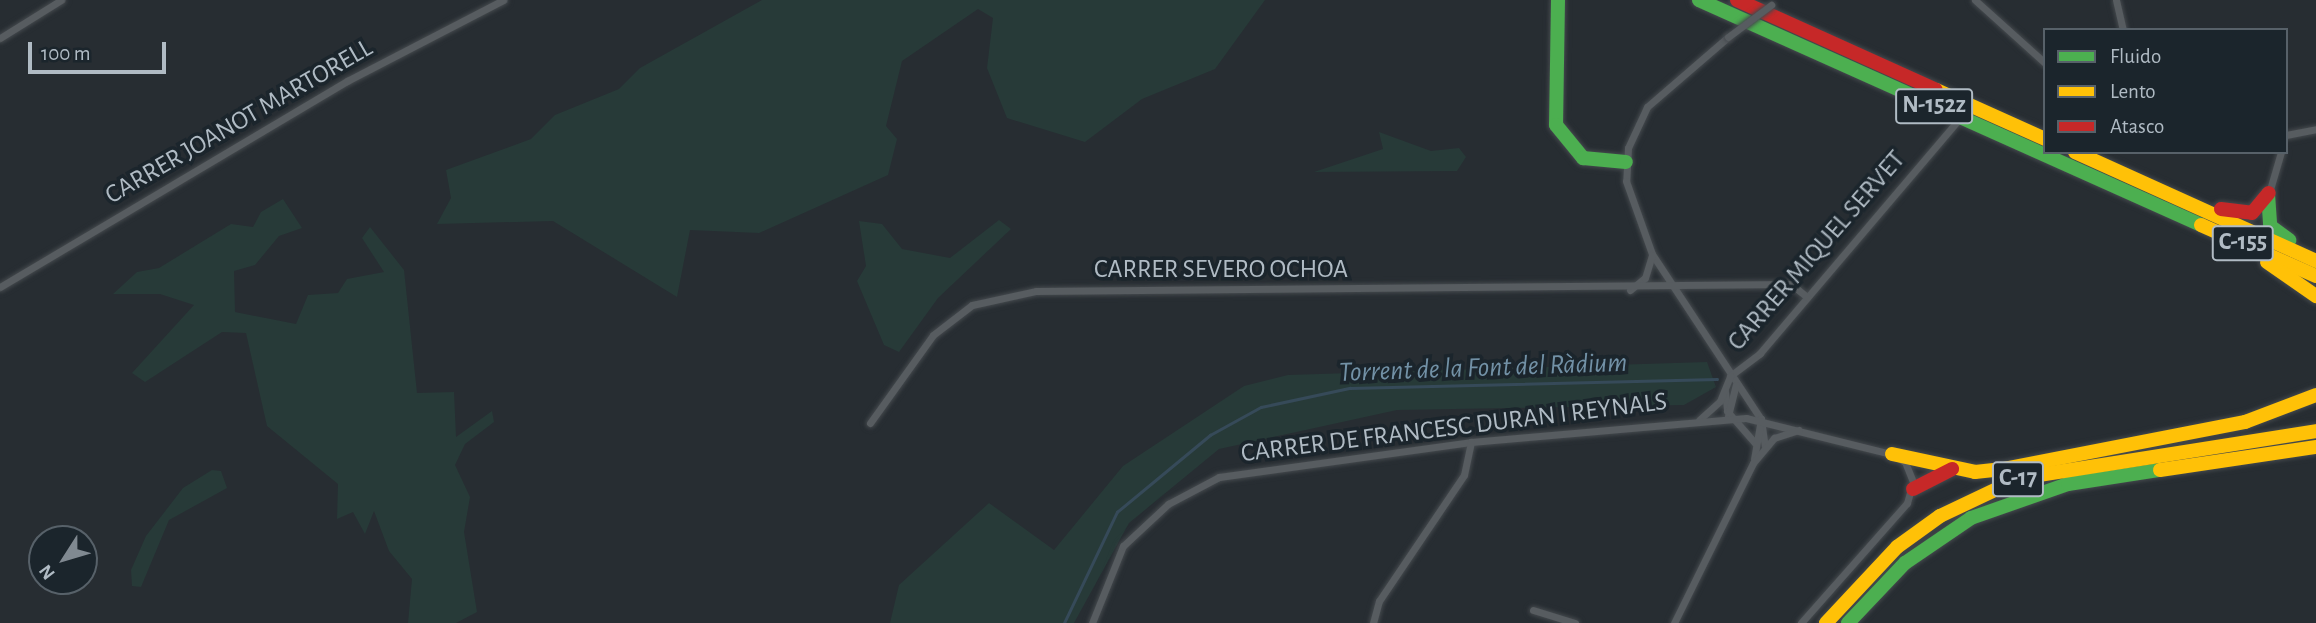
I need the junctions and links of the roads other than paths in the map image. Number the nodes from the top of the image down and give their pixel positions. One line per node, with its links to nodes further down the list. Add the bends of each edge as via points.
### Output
1 (61, 0): 11 (street)
2 (503, 0): 29 (street, CARRER JOANOT MARTORELL, via 347,80)
3 (1564, 0): 9 (highway)
4 (1699, 0): 13 (highway, N-152z)
5 (1737, 0): 16 (highway, N-152z)
6 (1975, 0): 12 (street)
7 (2116, 0): 10 (street)
8 (1774, 2): 19 (street, bridge, via 1647,107)
9 (1558, 7): 19 (highway, via 1556,125 1583,158)
10 (2123, 28)
11 (0, 37)
12 (2043, 61)
13 (1960, 118): 22 (highway, N-152z); 33 (street, CARRER MIQUEL SERVET)
14 (2316, 130): 15 (street)
15 (2288, 135)
16 (2043, 138)
17 (2079, 154): 20 (highway)
18 (2280, 154): 21 (street)
19 (1626, 162): 26 (street, via 1630,204)
20 (2124, 174): 23 (highway, via 2232,214); 27 (highway)
21 (2269, 193): 23 (highway); 24 (highway)
22 (2170, 211): 28 (highway, C-155); 32 (highway)
23 (2252, 213): 24 (highway)
24 (2270, 226): 25 (highway)
25 (2316, 252)
26 (1652, 254): 30 (street); 31 (street, via 1645,278)
27 (2316, 261)
28 (2316, 276)
29 (0, 287)
30 (1675, 289): 31 (street, CARRER SEVERO OCHOA); 33 (street, CARRER SEVERO OCHOA, via 1791,284); 34 (street)
31 (1629, 290): 42 (street, CARRER SEVERO OCHOA, via 1036,292 972,305 933,335)
32 (2316, 296)
33 (1807, 297): 34 (street, CARRER MIQUEL SERVET, via 1752,362)
34 (1730, 376): 35 (street); 36 (street)
35 (1736, 384): 38 (street); 39 (street)
36 (1725, 391): 38 (street); 41 (street)
37 (2316, 395): 52 (highway, via 2220,427 2003,469)
38 (1728, 417): 39 (street, CARRER DE FRANCESC DURAN I REYNALS); 41 (street, CARRER DE FRANCESC DURAN I REYNALS); 47 (street)
39 (1761, 419): 43 (street, CARRER DE FRANCESC DURAN I REYNALS); 47 (street); 48 (street)
40 (2316, 419): 45 (highway)
41 (1697, 422): 46 (street, CARRER DE FRANCESC DURAN I REYNALS)
42 (870, 423)
43 (1803, 429): 48 (street); 50 (street, CARRER DE FRANCESC DURAN I REYNALS)
44 (2316, 431): 45 (highway, C-17)
45 (2259, 438): 60 (highway, C-17, via 2063,467 1980,495 1897,547)
46 (1471, 442): 55 (street, CARRER DE FRANCESC DURAN I REYNALS, via 1219,477 1168,504 1123,546); 56 (street, via 1464,475 1379,601)
47 (1755, 443): 51 (street)
48 (1765, 446): 51 (street)
49 (2316, 447): 61 (highway, C-17, via 2068,484 2016,498 1971,519 1905,562)
50 (1892, 454): 52 (highway); 53 (street, via 1909,468)
51 (1753, 463): 58 (street)
52 (1953, 469): 53 (highway)
53 (1913, 489): 59 (street)
54 (1532, 610): 57 (street)
55 (1092, 623)
56 (1373, 623)
57 (1575, 623)
58 (1674, 623)
59 (1801, 623)
60 (1826, 623)
61 (1848, 623)

